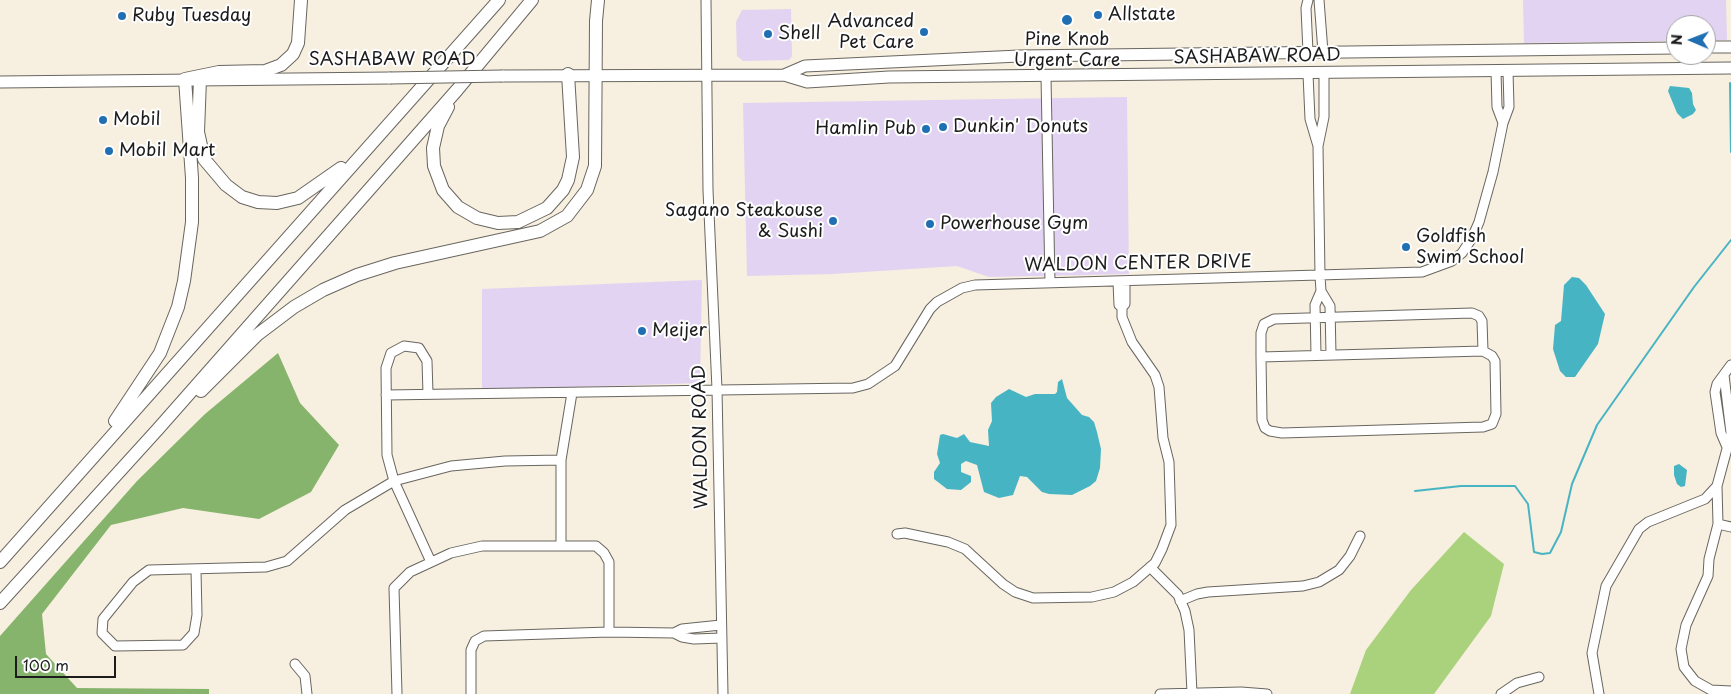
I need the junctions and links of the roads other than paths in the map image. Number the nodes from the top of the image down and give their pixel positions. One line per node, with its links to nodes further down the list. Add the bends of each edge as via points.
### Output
1 (301, 0): 36 (highway, via 298,43 293,54 281,65 265,71 219,72)
2 (499, 0): 41 (highway)
3 (532, 0): 40 (highway)
4 (598, 0): 28 (highway)
5 (706, 0): 32 (street, WALDON ROAD)
6 (1308, 0): 14 (street)
7 (1319, 0): 15 (street)
8 (1716, 47): 9 (main road)
9 (1731, 47)
10 (1666, 48): 11 (main road, SASHABAW ROAD)
11 (1607, 49): 12 (main road, SASHABAW ROAD); 23 (main road, via 1612,55 1612,63)
12 (1519, 50): 13 (main road, SASHABAW ROAD); 24 (main road, via 1501,57 1498,64)
13 (1447, 51): 15 (main road, SASHABAW ROAD); 25 (main road, via 1451,63)
14 (1308, 52): 15 (main road, SASHABAW ROAD); 16 (main road, SASHABAW ROAD)
15 (1323, 52)
16 (1195, 54): 17 (main road, SASHABAW ROAD); 31 (main road, via 1181,62)
17 (1123, 55): 19 (main road, SASHABAW ROAD); 33 (main road, via 1122,68)
18 (1731, 57): 20 (main road)
19 (952, 59): 21 (main road, SASHABAW ROAD); 34 (main road, via 946,68)
20 (1731, 62)
21 (839, 64): 30 (main road, SASHABAW ROAD, via 805,66); 38 (main road)
22 (1731, 68): 23 (main road, SASHABAW ROAD)
23 (1597, 70): 24 (main road, SASHABAW ROAD)
24 (1502, 71): 25 (main road, SASHABAW ROAD); 43 (street, WALDON CENTER DRIVE, via 1497,107 1503,123 1493,172 1479,222 1462,253 1452,261 1422,272)
25 (1440, 72): 26 (main road, SASHABAW ROAD)
26 (1324, 73): 29 (main road, SASHABAW ROAD); 42 (street, via 1324,117)
27 (568, 74): 28 (main road, SASHABAW ROAD); 37 (main road, SASHABAW ROAD, bridge); 40 (highway, via 573,157 568,180 547,208 518,222 498,223 467,214 449,199 437,178 433,157 435,136)
28 (596, 74): 32 (main road, SASHABAW ROAD); 61 (highway, via 595,166 587,190 567,216 540,232 395,263 323,290 257,335 176,416)
29 (1308, 74): 31 (main road, SASHABAW ROAD); 42 (street, via 1310,119)
30 (784, 75): 32 (main road, SASHABAW ROAD); 38 (main road, SASHABAW ROAD, via 807,82)
31 (1183, 75): 33 (main road, SASHABAW ROAD)
32 (707, 76): 55 (street, WALDON ROAD, via 708,190)
33 (1112, 76): 35 (main road, SASHABAW ROAD)
34 (950, 77): 35 (main road, SASHABAW ROAD); 38 (main road, SASHABAW ROAD)
35 (1046, 77): 45 (street)
36 (185, 79): 37 (main road, SASHABAW ROAD); 39 (main road, SASHABAW ROAD); 66 (highway, via 192,222 178,307 150,371)
37 (200, 79): 41 (highway, via 198,132 204,159 226,186 242,196 258,202 277,203 298,198)
38 (840, 80)
39 (0, 82)
40 (458, 90): 61 (highway)
41 (370, 144): 66 (highway)
42 (1318, 146): 43 (street)
43 (1320, 276): 44 (street, WALDON CENTER DRIVE); 46 (street)
44 (1121, 282): 45 (street, WALDON CENTER DRIVE); 75 (street, via 1125,304 1122,317 1132,342 1159,387 1163,438 1169,462 1170,525 1162,549)
45 (1050, 283): 55 (street, WALDON CENTER DRIVE, via 975,285 947,295 930,309 895,366 868,384 853,388)
46 (1322, 291): 47 (street, via 1329,302); 48 (street, via 1315,303)
47 (1330, 317): 48 (street); 49 (street, via 1474,314 1481,318 1483,324); 51 (street)
48 (1315, 318): 50 (street); 52 (street, via 1267,321 1261,330)
49 (1483, 351): 51 (street); 52 (street, via 1495,361 1496,414 1492,424 1483,427 1270,431 1262,420)
50 (1316, 355): 51 (street); 52 (street)
51 (1331, 355)
52 (1261, 357)
53 (1731, 365): 54 (street)
54 (1728, 374): 59 (street); 60 (street, via 1717,384)
55 (717, 389): 56 (street, WALDON CENTER DRIVE); 79 (street, WALDON ROAD)
56 (572, 393): 58 (street, WALDON CENTER DRIVE); 64 (street)
57 (386, 394): 58 (street, WALDON CENTER DRIVE); 58 (street, via 386,368 391,353 404,346 419,348 427,361); 65 (street, via 387,455)
58 (428, 394)
59 (1729, 405): 60 (street); 62 (street)
60 (1717, 407): 63 (street)
61 (158, 429): 78 (highway)
62 (1731, 433): 63 (street)
63 (1727, 447): 67 (street)
64 (561, 460): 65 (street, via 451,466); 72 (street)
65 (394, 481): 74 (street); 76 (street, via 345,510 287,561 266,567)
66 (67, 485): 73 (highway)
67 (1716, 486): 68 (street); 94 (street, via 1705,499 1648,522 1639,529 1606,586 1592,653)
68 (1718, 524): 69 (street); 85 (street, via 1705,585 1683,636 1682,658 1688,674 1703,687)
69 (1731, 527)
70 (897, 534): 75 (street, via 948,542 965,550 1003,584 1033,598 1092,597 1114,592 1133,582)
71 (1360, 536): 77 (street, via 1339,570 1319,582 1208,592)
72 (562, 546): 74 (street, via 482,546 451,553); 80 (street, via 596,546 604,553 608,562)
73 (0, 562)
74 (431, 562): 88 (street, via 410,572 394,588)
75 (1150, 567): 77 (street)
76 (196, 570): 76 (street, via 149,570 133,582 103,618 102,633 116,646 183,645 194,633 198,615)
77 (1180, 601): 86 (street, via 1189,630)
78 (0, 604)
79 (721, 625): 81 (street, via 682,629); 82 (street, WALDON ROAD)
80 (610, 632): 81 (street); 89 (street, via 484,636 475,641 471,650)
81 (674, 633): 82 (street, via 682,638)
82 (722, 638): 90 (street, WALDON ROAD)
83 (295, 664): 87 (street, via 305,676)
84 (1539, 677): 93 (street, via 1517,683)
85 (1731, 691)
86 (1192, 693): 91 (street); 92 (street)
87 (307, 694)
88 (397, 694)
89 (472, 694)
90 (723, 694)
91 (1160, 694)
92 (1268, 694)
93 (1501, 694)
94 (1599, 694)

